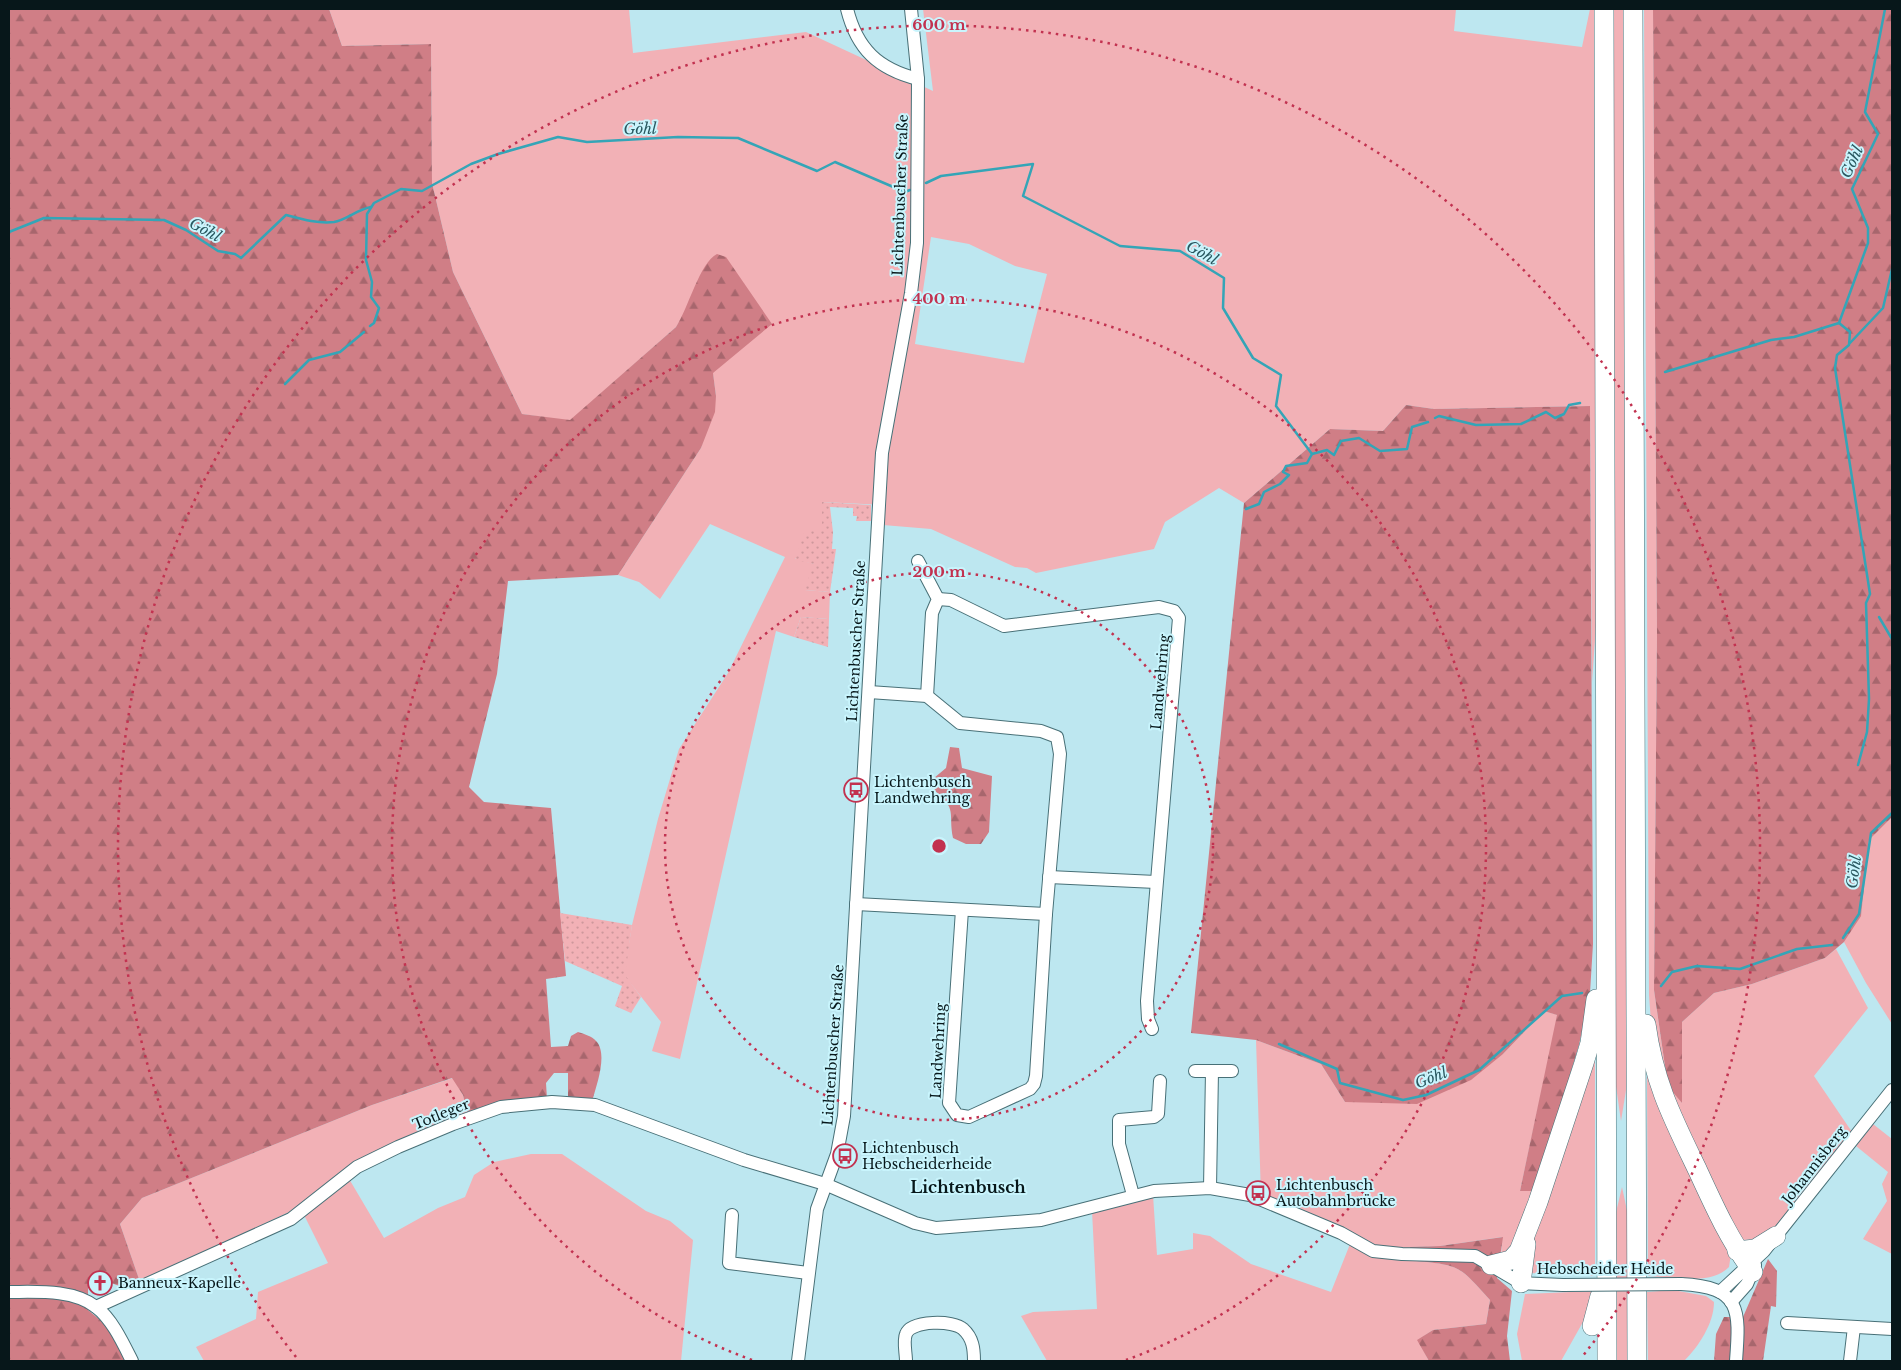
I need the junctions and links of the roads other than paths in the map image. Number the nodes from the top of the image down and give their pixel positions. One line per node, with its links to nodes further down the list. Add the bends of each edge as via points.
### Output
1 (847, 9): 5 (street, via 861,46 882,64 901,75)
2 (911, 9): 5 (street, Lichtenbuscher Straße)
3 (1604, 9): 15 (highway)
4 (1633, 9): 16 (highway)
5 (918, 79): 8 (street, Lichtenbuscher Straße, via 916,243 911,293 882,453)
6 (918, 561): 7 (street)
7 (938, 599): 9 (street, via 932,613); 11 (street, Landwehring, via 951,600 1004,626 1159,607 1174,611 1180,627)
8 (869, 692): 9 (street); 12 (street, Lichtenbuscher Straße)
9 (927, 696): 10 (street, Landwehring, via 960,723 1041,732 1057,737 1060,754)
10 (1049, 876): 11 (street); 14 (street, Landwehring)
11 (1156, 882): 17 (street, Landwehring, via 1147,1001)
12 (856, 904): 13 (street); 23 (street, Lichtenbuscher Straße, via 844,1116 837,1154)
13 (962, 910): 14 (street); 14 (street, Landwehring, via 949,1103 957,1115 969,1117 1030,1089 1034,1084)
14 (1046, 914)
15 (1606, 954): 27 (highway, via 1588,1049); 31 (highway)
16 (1636, 989): 29 (highway, via 1645,1014 1651,1058 1662,1092); 47 (highway)
17 (1152, 1029)
18 (1212, 1070): 19 (street); 20 (street); 24 (street)
19 (1232, 1070)
20 (1195, 1071)
21 (1160, 1081): 25 (street, via 1158,1114 1119,1120 1119,1144)
22 (1892, 1090): 28 (street, Johannisberg)
23 (825, 1184): 25 (street, Hebscheider Heide, via 916,1223 948,1228 1041,1220); 32 (street, Lichtenbuscher Straße, via 817,1209); 37 (street, Totleger, via 744,1160 595,1105 552,1102 501,1107 371,1160 357,1167 291,1219)
24 (1210, 1188): 25 (street, Hebscheider Heide, via 1166,1189); 30 (street, Hebscheider Heide, via 1256,1197 1373,1250 1468,1255)
25 (1132, 1195)
26 (732, 1215): 32 (street, via 729,1263)
27 (1529, 1228): 30 (highway, via 1511,1260); 33 (highway)
28 (1776, 1236): 29 (highway, via 1755,1249)
29 (1749, 1261): 35 (street); 36 (street, via 1743,1290)
30 (1491, 1265): 33 (street, Hebscheider Heide)
31 (1606, 1268): 39 (highway); 46 (highway)
32 (808, 1273): 43 (street, Lichtenbuscher Straße)
33 (1521, 1283): 35 (street, Hebscheider Heide, bridge, via 1681,1284 1701,1285)
34 (9, 1292): 37 (street, via 63,1295)
35 (1720, 1292): 36 (street)
36 (1731, 1302): 48 (street, via 1739,1324)
37 (96, 1307): 42 (street)
38 (1787, 1323): 40 (street)
39 (1592, 1326)
40 (1854, 1327): 41 (street); 49 (street)
41 (1892, 1329)
42 (132, 1361)
43 (798, 1361)
44 (906, 1361): 45 (street, via 905,1334 909,1328 914,1324 952,1323 964,1329 974,1345)
45 (974, 1361)
46 (1607, 1361)
47 (1637, 1361)
48 (1736, 1361)
49 (1850, 1361)

